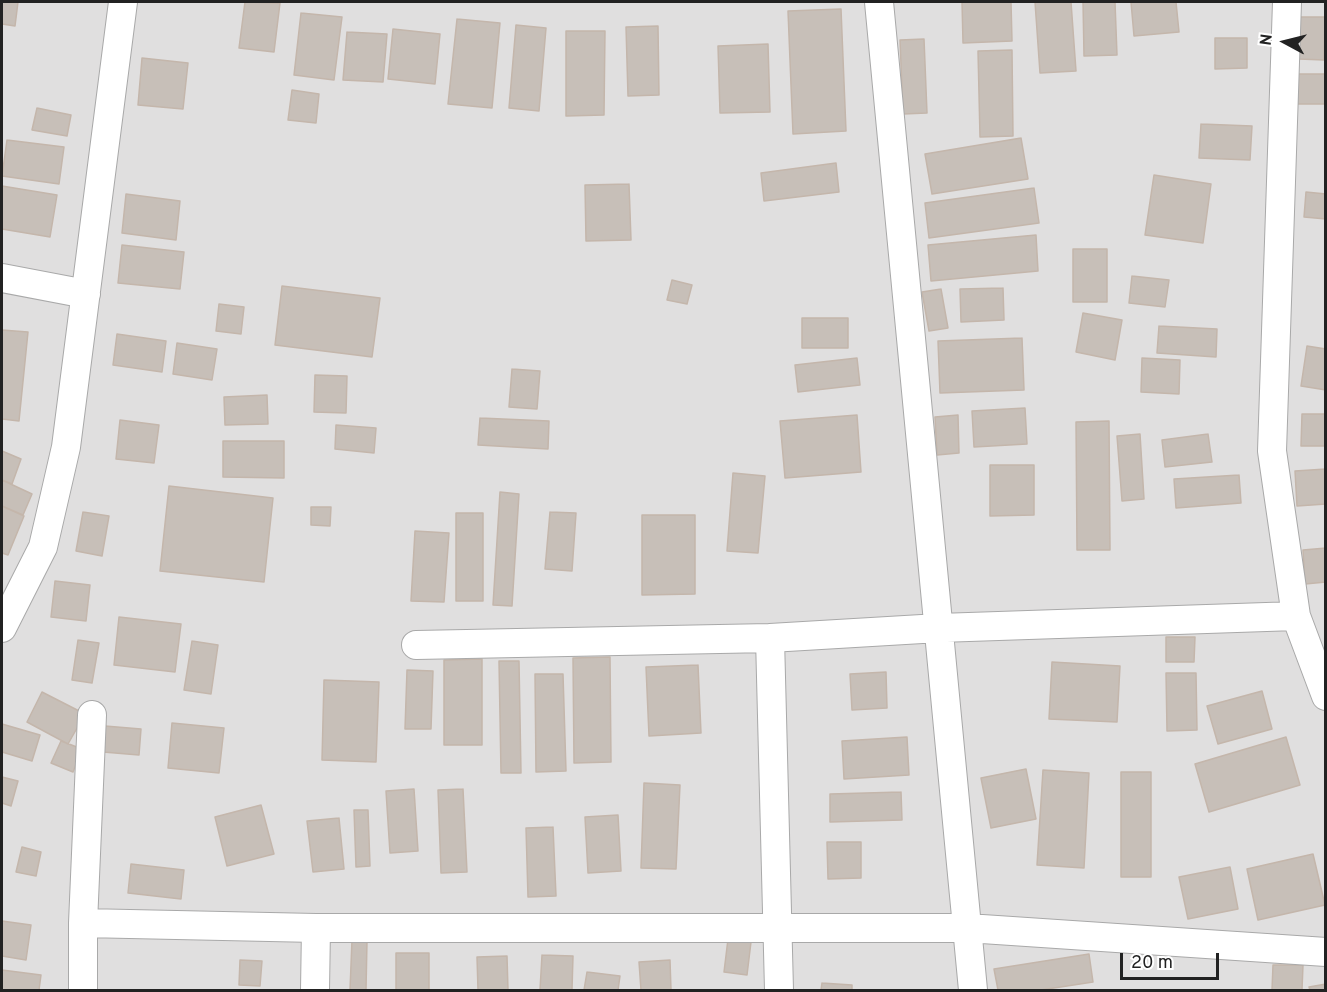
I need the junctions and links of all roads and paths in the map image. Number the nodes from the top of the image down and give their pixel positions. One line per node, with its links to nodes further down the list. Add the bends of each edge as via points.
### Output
1 (123, 2): 5 (street)
2 (879, 2): 8 (street)
3 (1287, 2): 6 (street, via 1272,452)
4 (2, 278): 5 (street)
5 (86, 294): 7 (street, via 66,447 43,547)
6 (1296, 616): 8 (street); 11 (street)
7 (2, 628)
8 (939, 628): 9 (street); 16 (street)
9 (770, 638): 10 (street); 17 (street)
10 (416, 645)
11 (1320, 645): 12 (street)
12 (1326, 696)
13 (92, 715): 14 (street)
14 (83, 923): 15 (street); 19 (street)
15 (316, 928): 17 (street); 20 (street)
16 (967, 928): 17 (street); 18 (street); 22 (street)
17 (778, 930): 21 (street)
18 (1326, 952)
19 (82, 990)
20 (315, 990)
21 (779, 990)
22 (973, 990)

